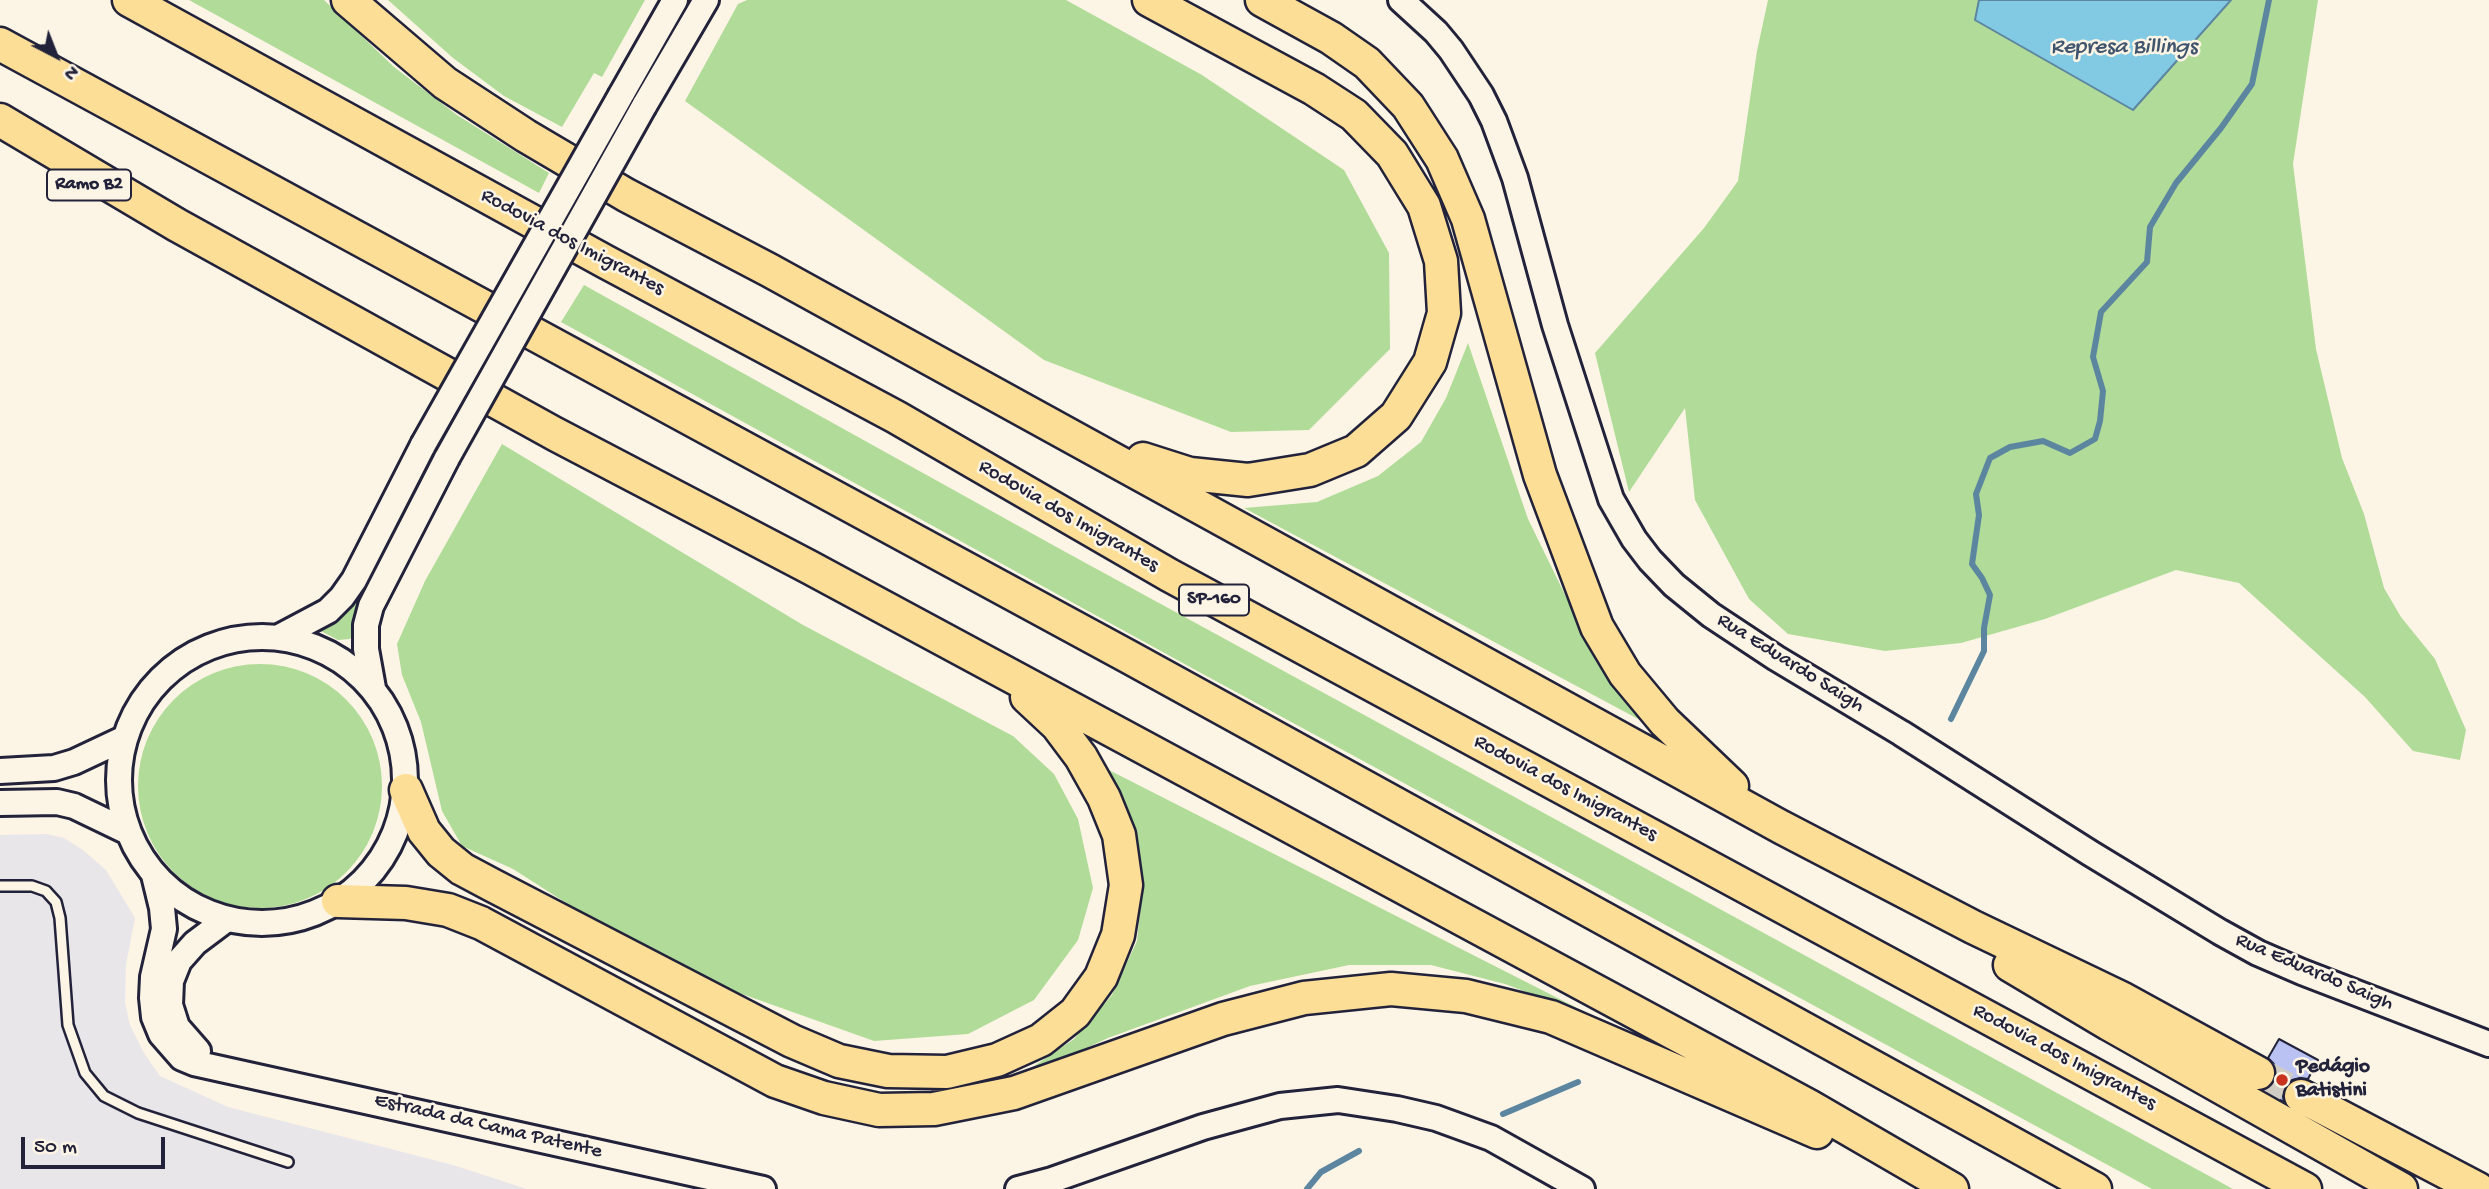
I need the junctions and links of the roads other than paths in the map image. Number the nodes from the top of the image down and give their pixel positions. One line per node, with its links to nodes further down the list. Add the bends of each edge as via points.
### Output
1 (129, 0): 37 (highway, Rodovia dos Imigrantes / SP-160, via 896,417 1169,575)
2 (348, 0): 12 (highway, via 445,83 526,136 626,195)
3 (675, 0): 13 (street, bridge, via 423,445 354,580 328,611)
4 (706, 0): 15 (street, bridge, via 447,458 371,606 366,649)
5 (1149, 0): 12 (highway, via 1314,89 1354,115 1392,154 1424,206 1441,261 1444,313 1430,362 1396,416 1356,451 1310,470 1248,480 1190,474)
6 (1262, 0): 20 (highway, via 1367,63 1408,106 1442,159 1468,219 1540,475 1597,627 1625,674 1665,722)
7 (1401, 0): 27 (street, Rua Eduardo Saigh, via 1451,50 1494,121 1611,499 1634,539 1674,585 1776,658 2230,937 2302,972)
8 (0, 44): 36 (highway, via 1129,657)
9 (0, 120): 11 (highway)
10 (0, 144): 11 (highway, Ramo B2)
11 (177, 225): 14 (highway, via 555,434)
12 (1074, 437): 20 (highway)
13 (279, 637): 15 (street, via 331,653); 16 (street, via 229,640 184,660 147,694)
14 (1001, 671): 18 (highway, via 1057,725 1081,757 1119,835 1125,885 1118,935 1101,976 1075,1013 1041,1040 997,1060 947,1072 888,1071 839,1061 492,886 441,852 424,831); 35 (highway, via 1809,1106)
15 (373, 688): 18 (street, via 399,736)
16 (125, 738): 17 (street, via 54,768); 21 (street, via 118,785)
17 (0, 771)
18 (406, 790): 24 (street, via 395,834 372,872)
19 (0, 803): 21 (street, via 57,802)
20 (1781, 827): 26 (highway)
21 (128, 832): 22 (street)
22 (154, 875): 25 (street, via 187,902); 28 (street, Estrada da Cama Patente, via 164,929 153,977 154,1017 161,1034 182,1058)
23 (0, 886): 31 (lane, via 32,886 46,891 56,902 68,1025 85,1073 104,1096 138,1113)
24 (338, 901): 25 (street, via 303,917 265,923); 35 (highway, via 406,903 448,910 775,1081 879,1110 934,1109 1014,1093 1223,1019 1304,998 1391,989 1466,996 1551,1017)
25 (227, 919): 28 (street, Estrada da Cama Patente, via 195,943 179,961 171,981 170,1005 177,1027)
26 (1973, 927): 29 (highway, via 2123,999); 38 (highway, via 1981,947)
27 (2489, 1044)
28 (214, 1066): 32 (street, Estrada da Cama Patente)
29 (2258, 1073)
30 (2301, 1096): 39 (highway)
31 (288, 1162)
32 (762, 1189)
33 (1018, 1189): 34 (street, via 1203,1127 1280,1106 1338,1100 1397,1108 1491,1138)
34 (1582, 1189)
35 (1951, 1189)
36 (2095, 1189)
37 (2305, 1189)
38 (2401, 1189)
39 (2479, 1189)

